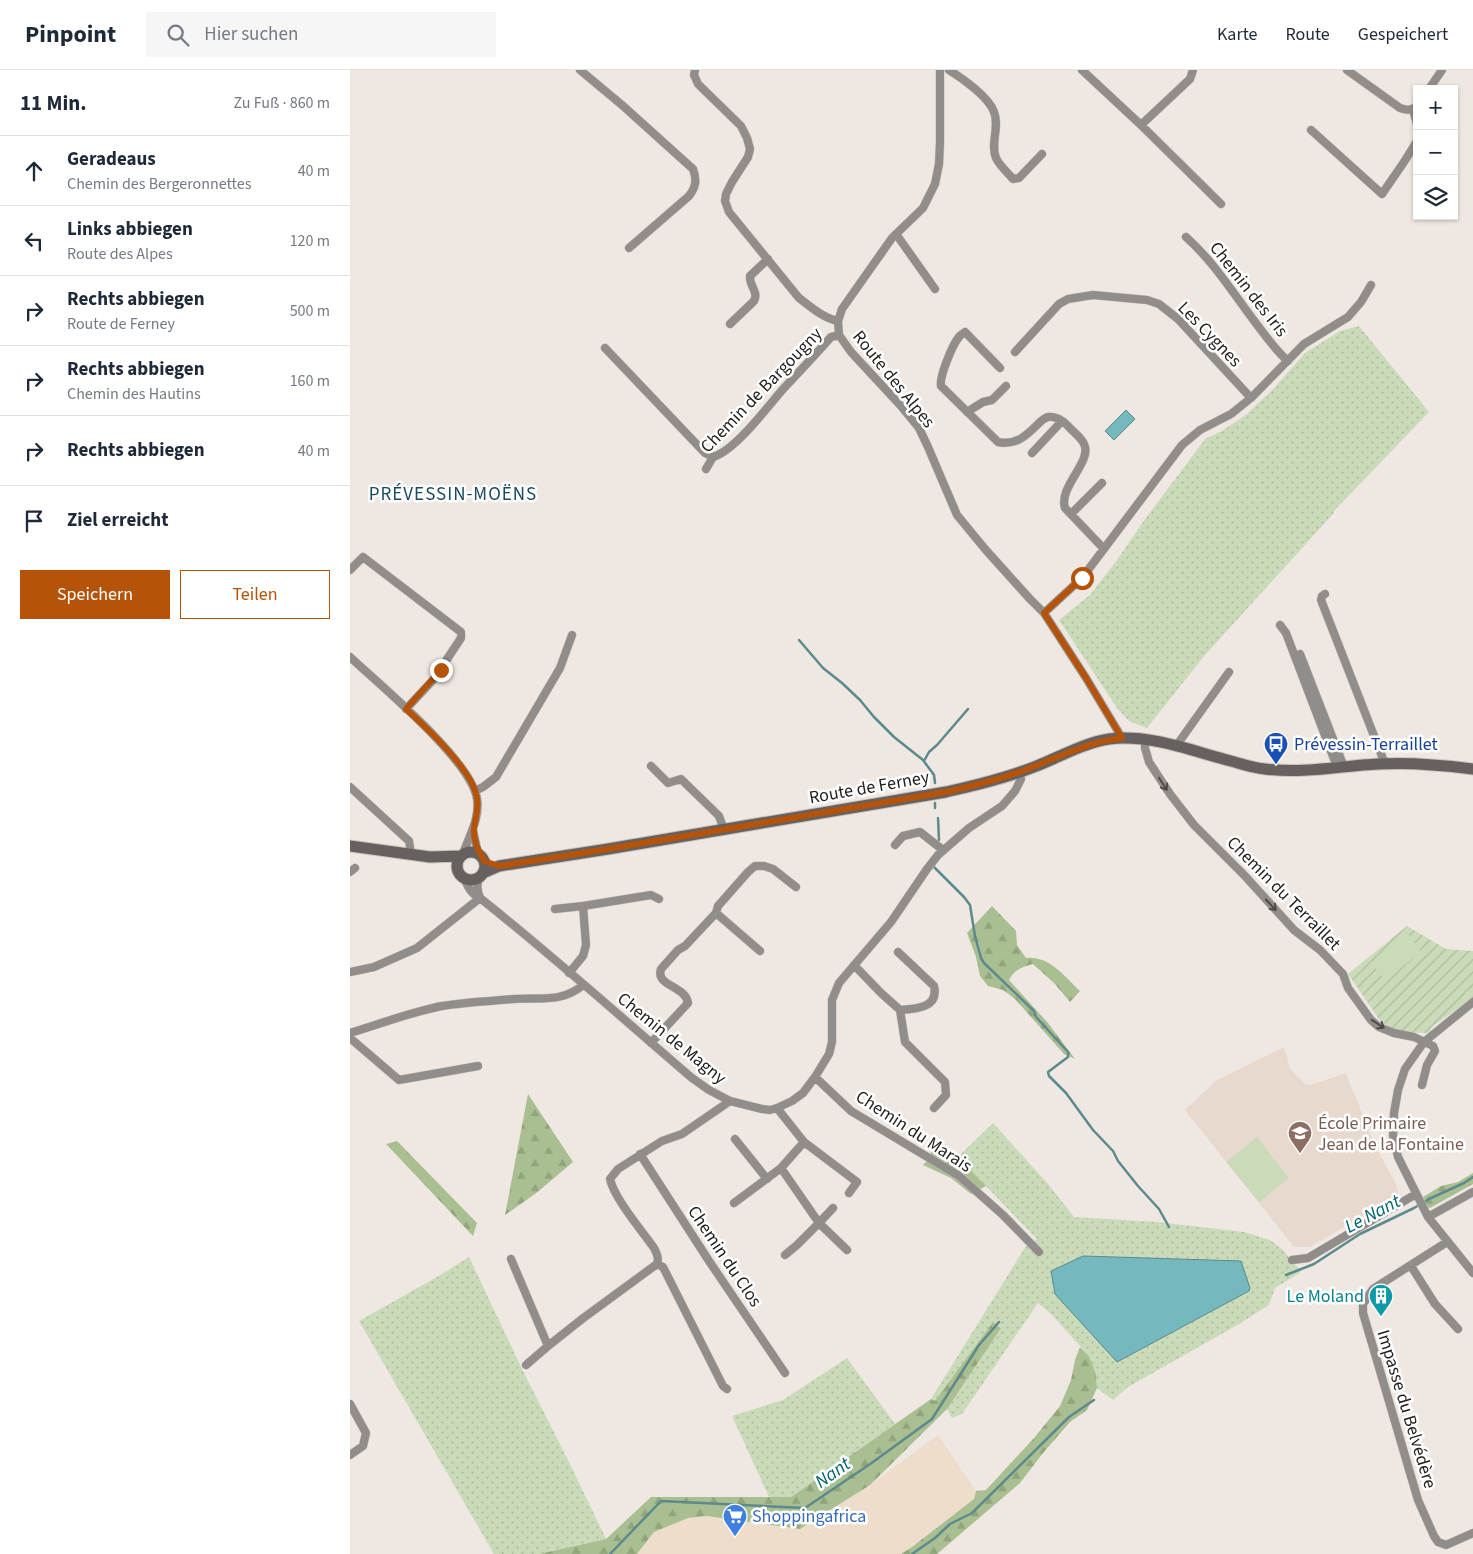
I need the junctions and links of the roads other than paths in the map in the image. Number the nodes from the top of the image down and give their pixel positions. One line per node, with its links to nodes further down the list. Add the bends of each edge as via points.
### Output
1 (580, 70): 18 (street, via 695,174 694,189 689,196)
2 (695, 70): 19 (street, via 698,84 741,126 747,138 748,157 724,201 729,212)
3 (940, 70): 16 (street, Route des Alpes, via 940,142 935,184 923,208)
4 (949, 70): 14 (street, via 975,90 995,112 996,158 1014,179 1019,178)
5 (1082, 70): 11 (street)
6 (1193, 70): 11 (street, via 1190,79)
7 (1347, 70): 10 (street, via 1400,108)
8 (1442, 70): 9 (street)
9 (1432, 85)
10 (1413, 108)
11 (1141, 125): 15 (street)
12 (1311, 130): 13 (street, via 1382,194)
13 (1413, 147)
14 (1042, 154)
15 (1221, 204)
16 (896, 234): 21 (street); 22 (street, Route des Alpes, via 842,308)
17 (1186, 238): 27 (street, Chemin des Iris, via 1220,273 1263,333)
18 (629, 248)
19 (768, 259): 22 (street, via 799,298); 23 (street, via 750,276 756,297 754,301)
20 (1371, 285): 27 (street, via 1348,317 1304,344)
21 (935, 289)
22 (838, 321): 24 (street, Route des Alpes)
23 (730, 324)
24 (839, 335): 34 (street, Chemin de Bargougny, via 832,337 758,419 721,454); 41 (street, Route des Alpes, via 918,428 957,515)
25 (605, 348): 34 (street, via 705,453)
26 (1015, 352): 30 (street, Les Cygnes, via 1059,304 1068,299 1093,295 1147,300 1159,304 1178,319)
27 (1288, 360): 30 (street)
28 (1000, 368): 31 (street, via 965,332 958,338 940,381 941,386)
29 (1006, 386): 31 (street, via 992,400)
30 (1251, 398): 38 (street, via 1182,445)
31 (967, 412): 32 (street, via 998,442 1006,444 1022,438 1044,418)
32 (1062, 421): 33 (street); 37 (street, via 1086,446 1063,502)
33 (1032, 453)
34 (713, 457): 35 (street, Chemin de Bargougny)
35 (706, 469)
36 (1102, 483): 37 (street)
37 (1071, 514): 38 (street)
38 (1104, 549): 41 (street, via 1082,578)
39 (350, 570): 47 (street, via 363,557 461,632 461,638 441,670)
40 (1325, 594): 51 (street, via 1321,600)
41 (1044, 613): 48 (street, Route des Alpes)
42 (1280, 625): 53 (street)
43 (572, 635): 57 (street, via 560,668 496,777)
44 (1298, 648): 53 (street)
45 (350, 657): 47 (street)
46 (1230, 672): 50 (street)
47 (406, 709): 57 (street, via 445,747)
48 (1122, 738): 49 (main road, Route de Ferney); 55 (main road, Route de Ferney, via 1089,744)
49 (1145, 740): 50 (main road, Route de Ferney); 84 (street, Chemin du Terraillet, one-way to 84, via 1150,762 1194,824 1294,930 1343,974 1348,988 1371,1020 1379,1027)
50 (1176, 747): 53 (main road, Route de Ferney, via 1258,768 1289,771)
51 (1385, 764): 53 (main road, Route de Ferney); 54 (main road, Route de Ferney)
52 (652, 766): 59 (street, via 668,783 681,779 719,816)
53 (1341, 767)
54 (1473, 769)
55 (1019, 772): 59 (main road, Route de Ferney, via 946,792); 62 (street, via 1021,780 1011,797)
56 (350, 787): 63 (street, via 408,841)
57 (475, 791): 58 (street, via 477,810)
58 (473, 830): 64 (street); 66 (street)
59 (724, 830): 66 (main road, Route de Ferney, via 499,866)
60 (895, 845): 62 (street, via 903,836 920,832)
61 (350, 846): 63 (main road)
62 (943, 850): 76 (street, via 891,922)
63 (411, 854): 65 (main road)
64 (462, 855): 65 (main road); 66 (main road, via 474,852); 67 (main road, via 457,862)
65 (430, 857): 67 (main road)
66 (482, 866): 67 (main road, via 472,879); 69 (street, via 477,885)
67 (461, 874): 69 (street, Chemin de Magny, via 471,892)
68 (796, 887): 73 (street, via 774,869 755,866 718,906)
69 (480, 898): 77 (street, via 417,948 374,967); 78 (street, Chemin de Magny)
70 (659, 899): 71 (street, via 651,895)
71 (583, 906): 72 (street); 78 (street, via 586,945)
72 (555, 909)
73 (716, 913): 74 (street); 85 (street, via 661,969 661,977 684,994 688,1003)
74 (760, 951)
75 (898, 952): 81 (street, via 934,986 935,993 922,1008)
76 (854, 965): 81 (street); 87 (street, via 834,992 832,1046)
77 (350, 972)
78 (569, 973): 79 (street, Chemin de Magny)
79 (584, 985): 82 (street, via 571,994 553,998 429,1009); 85 (street, Chemin de Magny)
80 (1473, 1002): 84 (street)
81 (900, 1010): 91 (street, via 905,1042 945,1082 946,1095)
82 (350, 1033)
83 (350, 1038): 86 (street, via 399,1080)
84 (1424, 1042): 88 (street, via 1433,1046 1435,1051); 99 (street, via 1405,1068 1394,1113 1393,1136 1398,1157)
85 (651, 1043): 89 (street, Chemin de Magny, via 703,1086)
86 (478, 1066)
87 (815, 1077): 90 (street, via 803,1093); 106 (street, Chemin du Marais, via 851,1111 959,1176)
88 (1422, 1085)
89 (730, 1101): 90 (street, Chemin de Magny, via 762,1109); 94 (street, via 682,1134)
90 (777, 1108): 93 (street)
91 (934, 1108)
92 (735, 1138): 96 (street)
93 (804, 1142): 95 (street); 98 (street, via 857,1182)
94 (640, 1154): 110 (street, via 618,1169 610,1178 611,1185 654,1248 659,1260); 116 (street, Chemin du Clos)
95 (781, 1168): 96 (street); 103 (street)
96 (767, 1179): 100 (street)
97 (1473, 1192): 102 (street)
98 (849, 1194)
99 (1417, 1196): 102 (street); 109 (street, via 1308,1258)
100 (734, 1203)
101 (833, 1208): 103 (street)
102 (1428, 1217): 104 (street)
103 (819, 1223): 105 (street); 107 (street)
104 (1447, 1242): 111 (street, Impasse du Belvédère); 112 (street)
105 (847, 1250)
106 (1039, 1252)
107 (785, 1255)
108 (510, 1259): 114 (street)
109 (1292, 1260)
110 (657, 1264): 114 (street); 117 (street, via 663,1267)
111 (1411, 1266): 113 (street, via 1435,1304); 120 (street, Impasse du Belvédère, via 1373,1289 1363,1304 1363,1313 1418,1500 1434,1536 1438,1542 1446,1544)
112 (1473, 1273)
113 (1458, 1329)
114 (548, 1346): 115 (street)
115 (526, 1365)
116 (785, 1373)
117 (727, 1389)
118 (350, 1404): 119 (street, via 366,1433 363,1446)
119 (350, 1455)
120 (1473, 1533)

